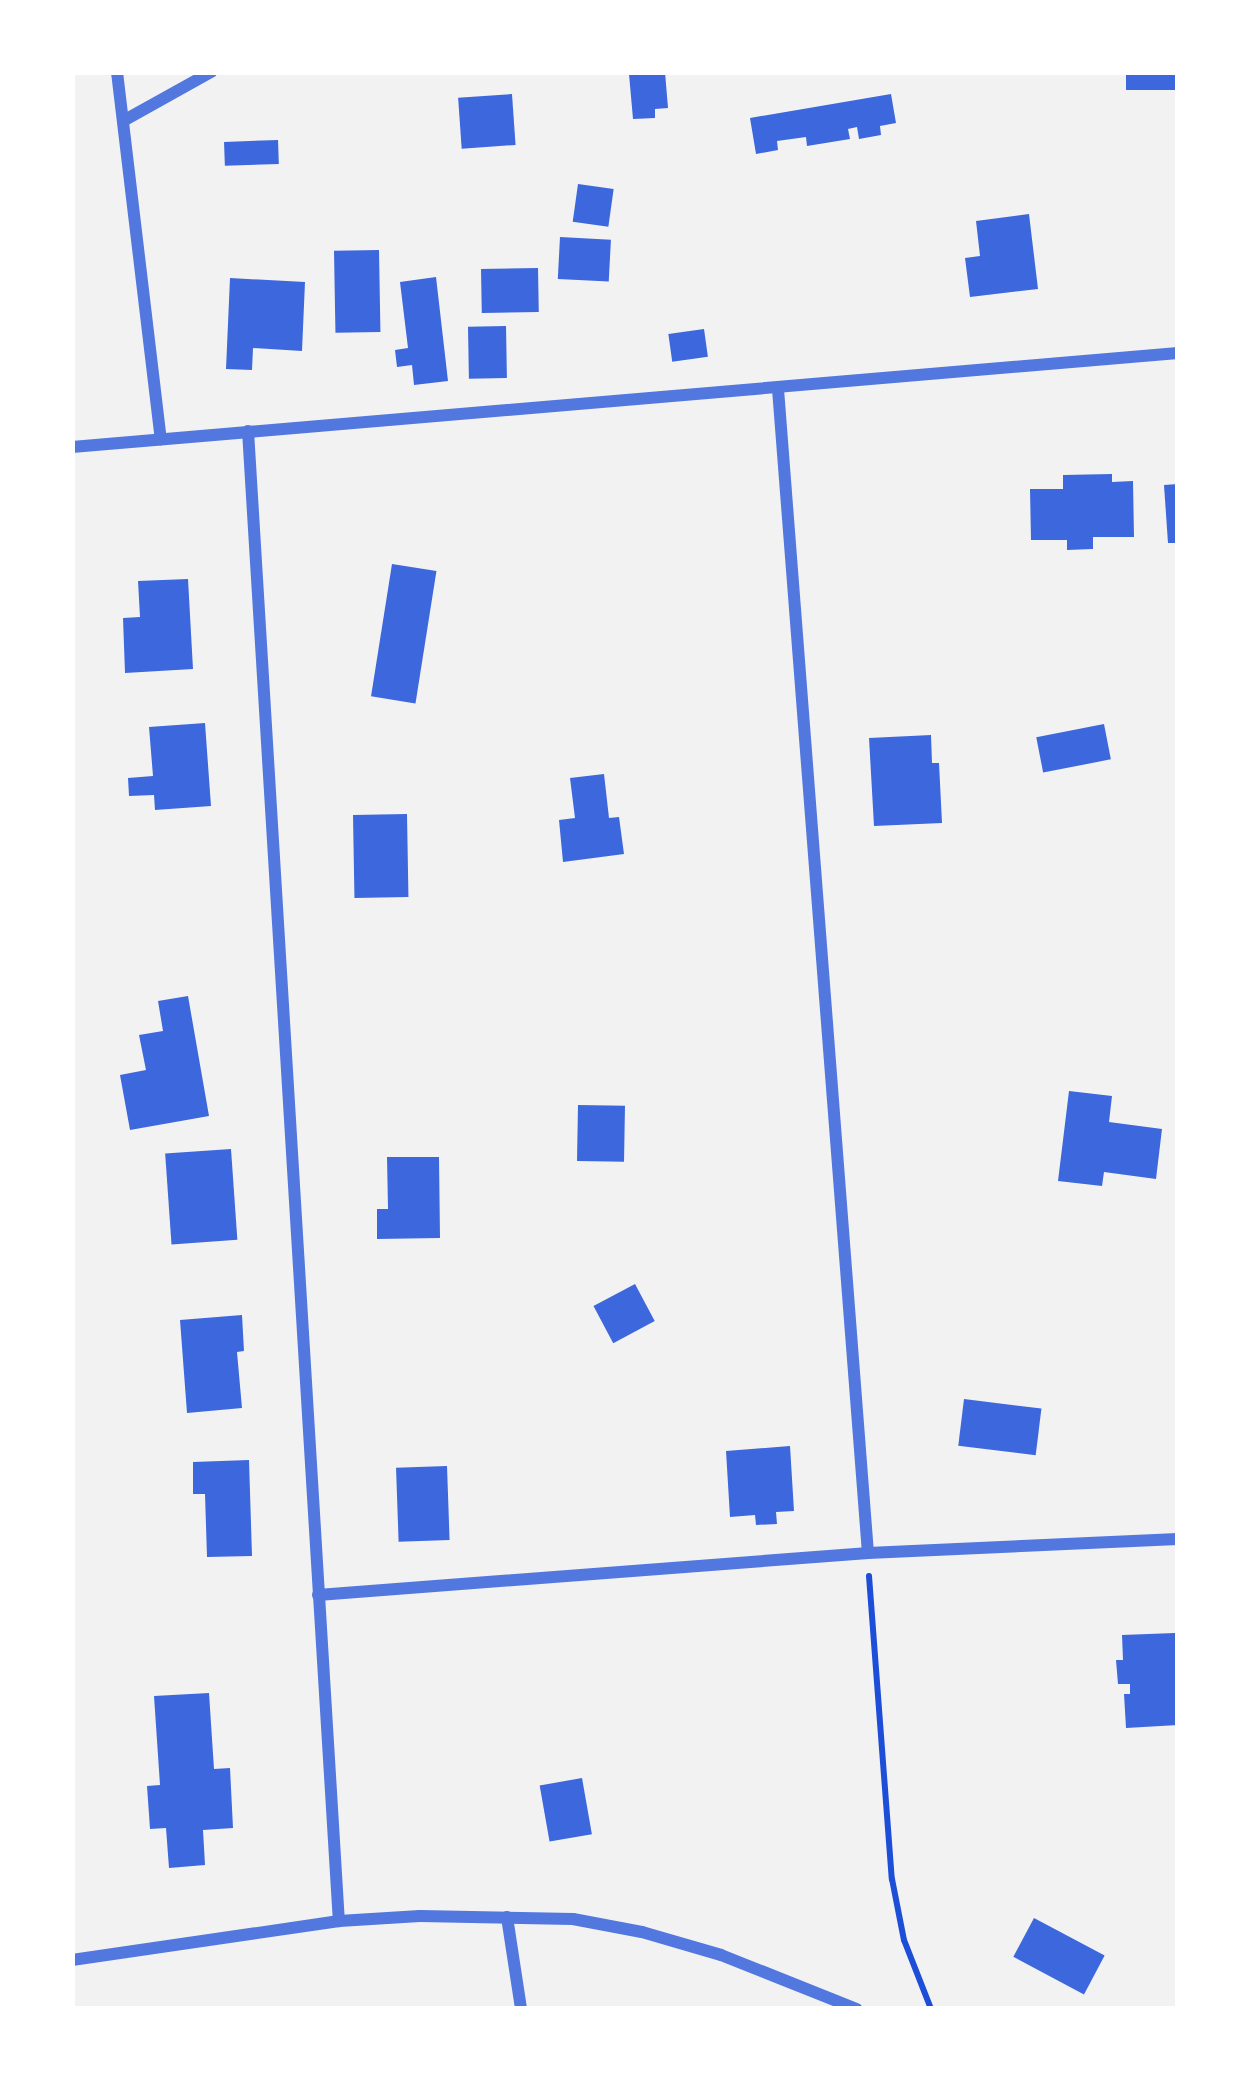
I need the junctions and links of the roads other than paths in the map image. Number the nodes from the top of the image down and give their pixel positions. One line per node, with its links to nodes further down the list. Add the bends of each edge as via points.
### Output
1 (117, 72): 3 (street)
2 (211, 72): 3 (street)
3 (123, 121): 7 (street)
4 (1178, 353): 5 (street)
5 (778, 389): 6 (street); 10 (street)
6 (248, 431): 7 (street); 11 (street)
7 (160, 439): 8 (street)
8 (72, 447)
9 (1178, 1538): 10 (street)
10 (868, 1553): 11 (street)
11 (318, 1595): 13 (street)
12 (508, 1917): 13 (street); 15 (street); 16 (street, via 642,1931)
13 (339, 1922): 14 (street)
14 (72, 1960)
15 (521, 2009)
16 (857, 2009)

